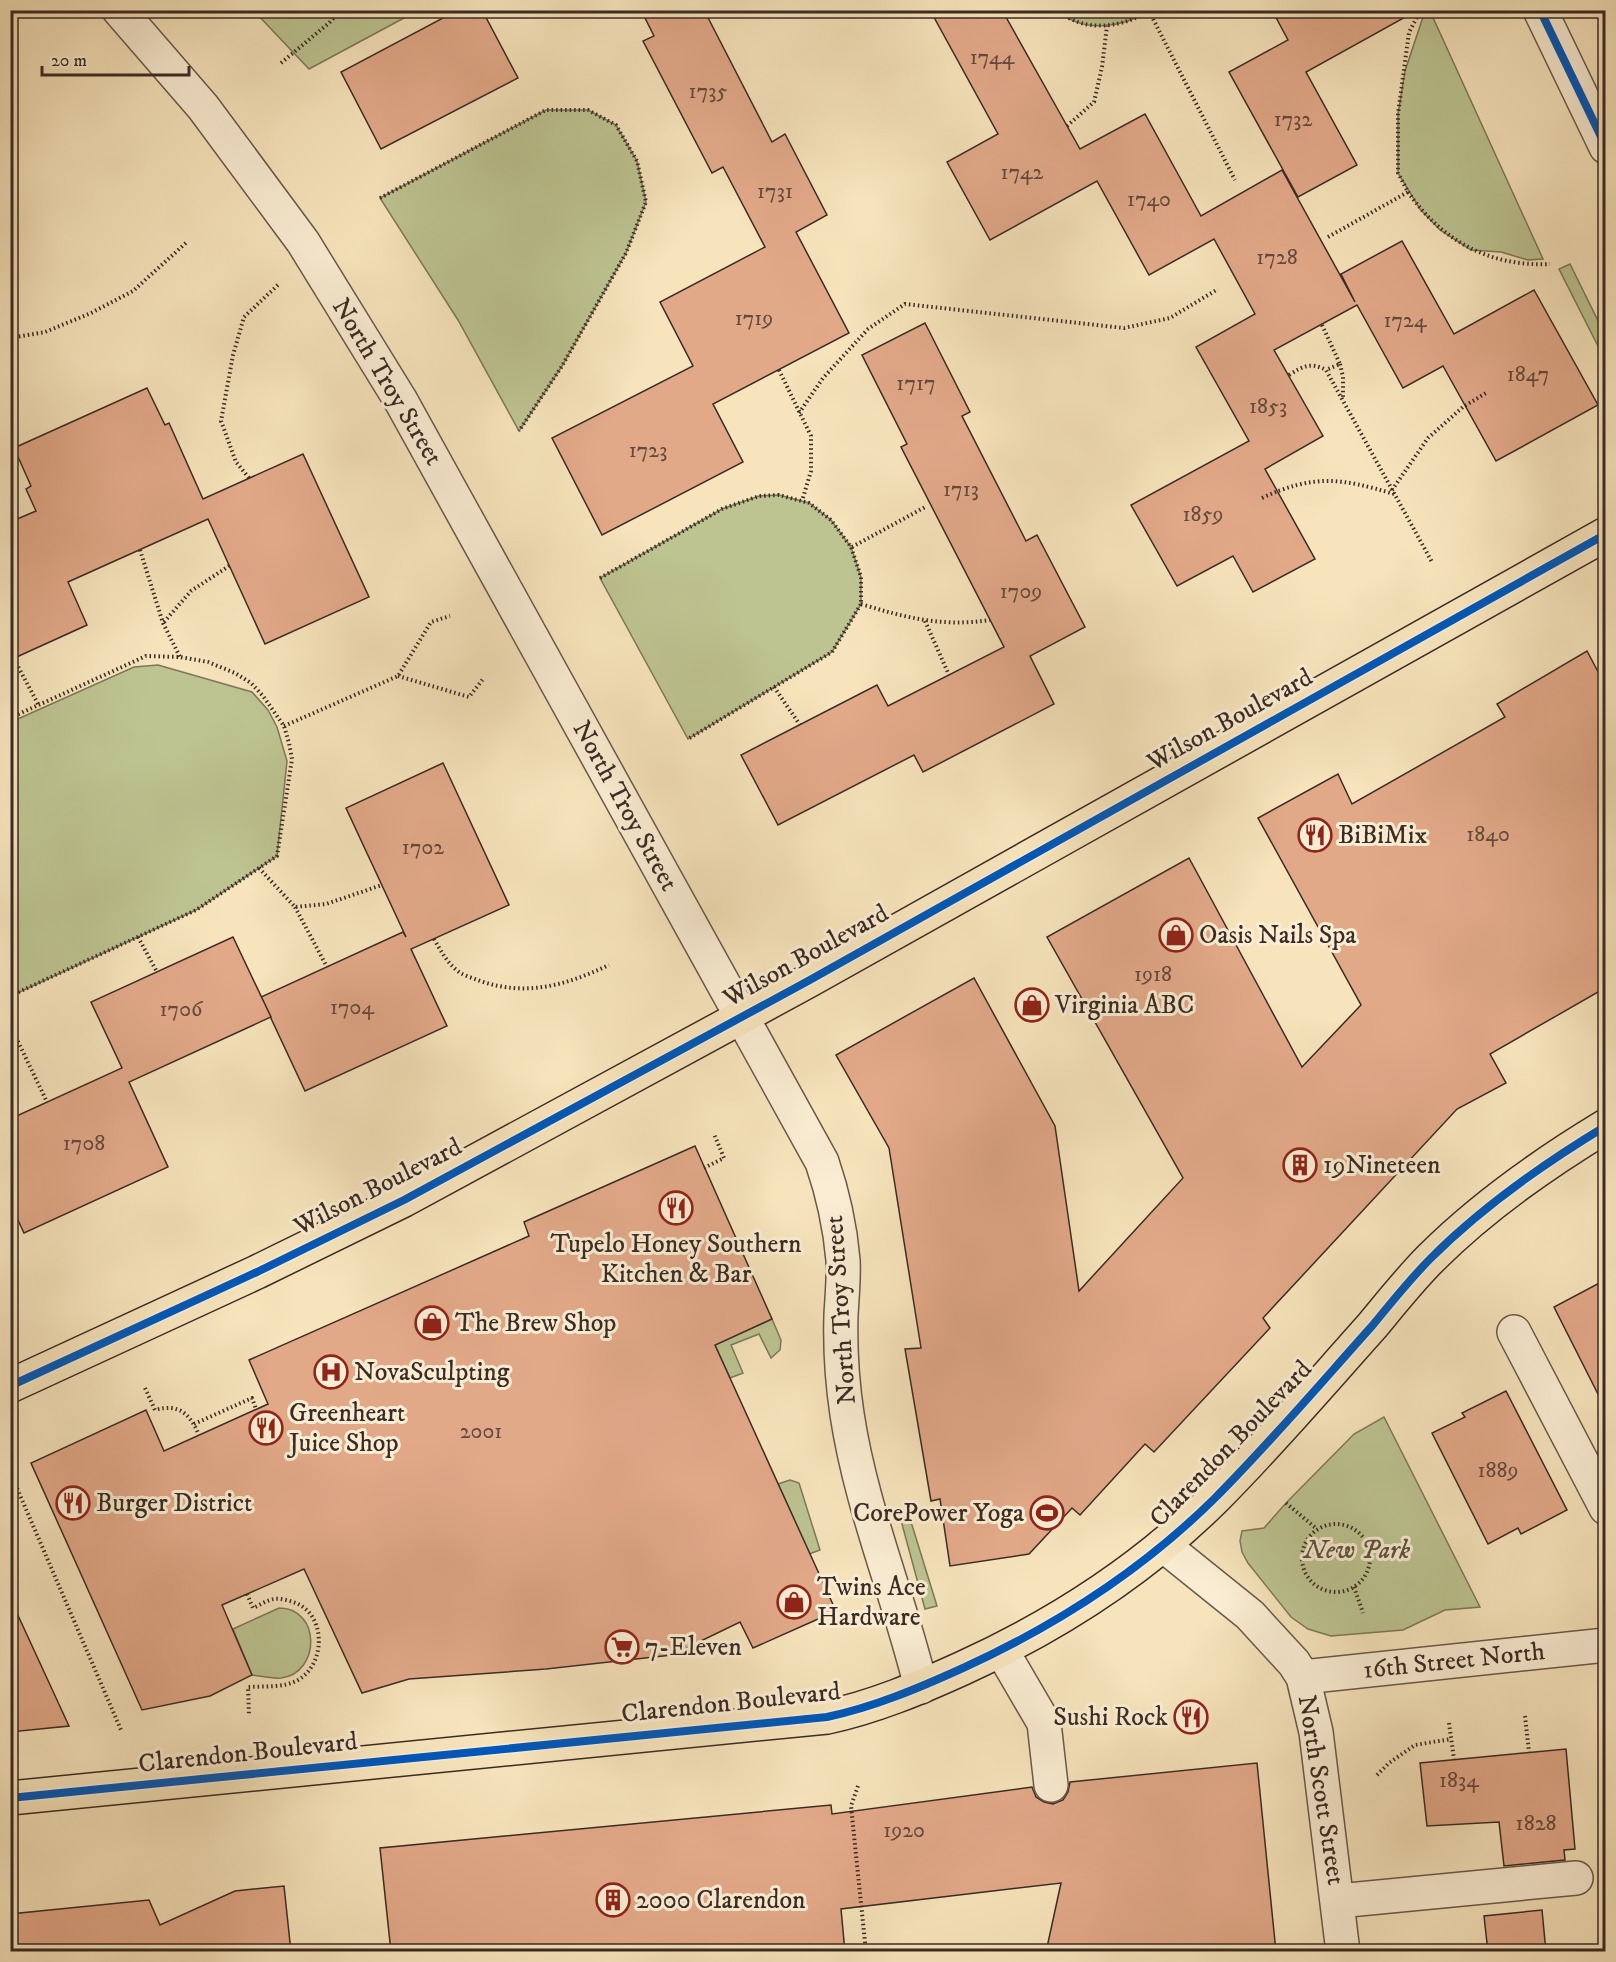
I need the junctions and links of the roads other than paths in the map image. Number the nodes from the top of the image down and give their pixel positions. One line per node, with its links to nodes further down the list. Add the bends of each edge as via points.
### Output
1 (119, 10): 5 (street, North Troy Street, via 203,106 310,255 401,401)
2 (1540, 10): 3 (street)
3 (1605, 147)
4 (1605, 534): 5 (main road, Wilson Boulevard)
5 (741, 1016): 8 (main road, Wilson Boulevard, via 404,1200); 14 (street, North Troy Street, via 822,1162 833,1196 843,1265 842,1375 853,1450)
6 (1605, 1126): 10 (main road, Clarendon Boulevard, via 1556,1156 1484,1210 1430,1259 1282,1427 1214,1499)
7 (1514, 1332): 9 (street)
8 (10, 1386)
9 (1605, 1509)
10 (1163, 1545): 12 (main road, Clarendon Boulevard, via 1095,1596); 13 (street, North Scott Street, via 1250,1615)
11 (1605, 1645): 13 (street, 16th Street North)
12 (1002, 1651): 14 (main road, Clarendon Boulevard); 15 (street, via 1044,1723)
13 (1303, 1677): 18 (street, North Scott Street, via 1316,1732)
14 (921, 1687): 16 (main road, Clarendon Boulevard, via 846,1713 817,1718)
15 (1051, 1785)
16 (10, 1798)
17 (1576, 1878): 18 (street)
18 (1338, 1901): 19 (street, North Scott Street)
19 (1343, 1952)

